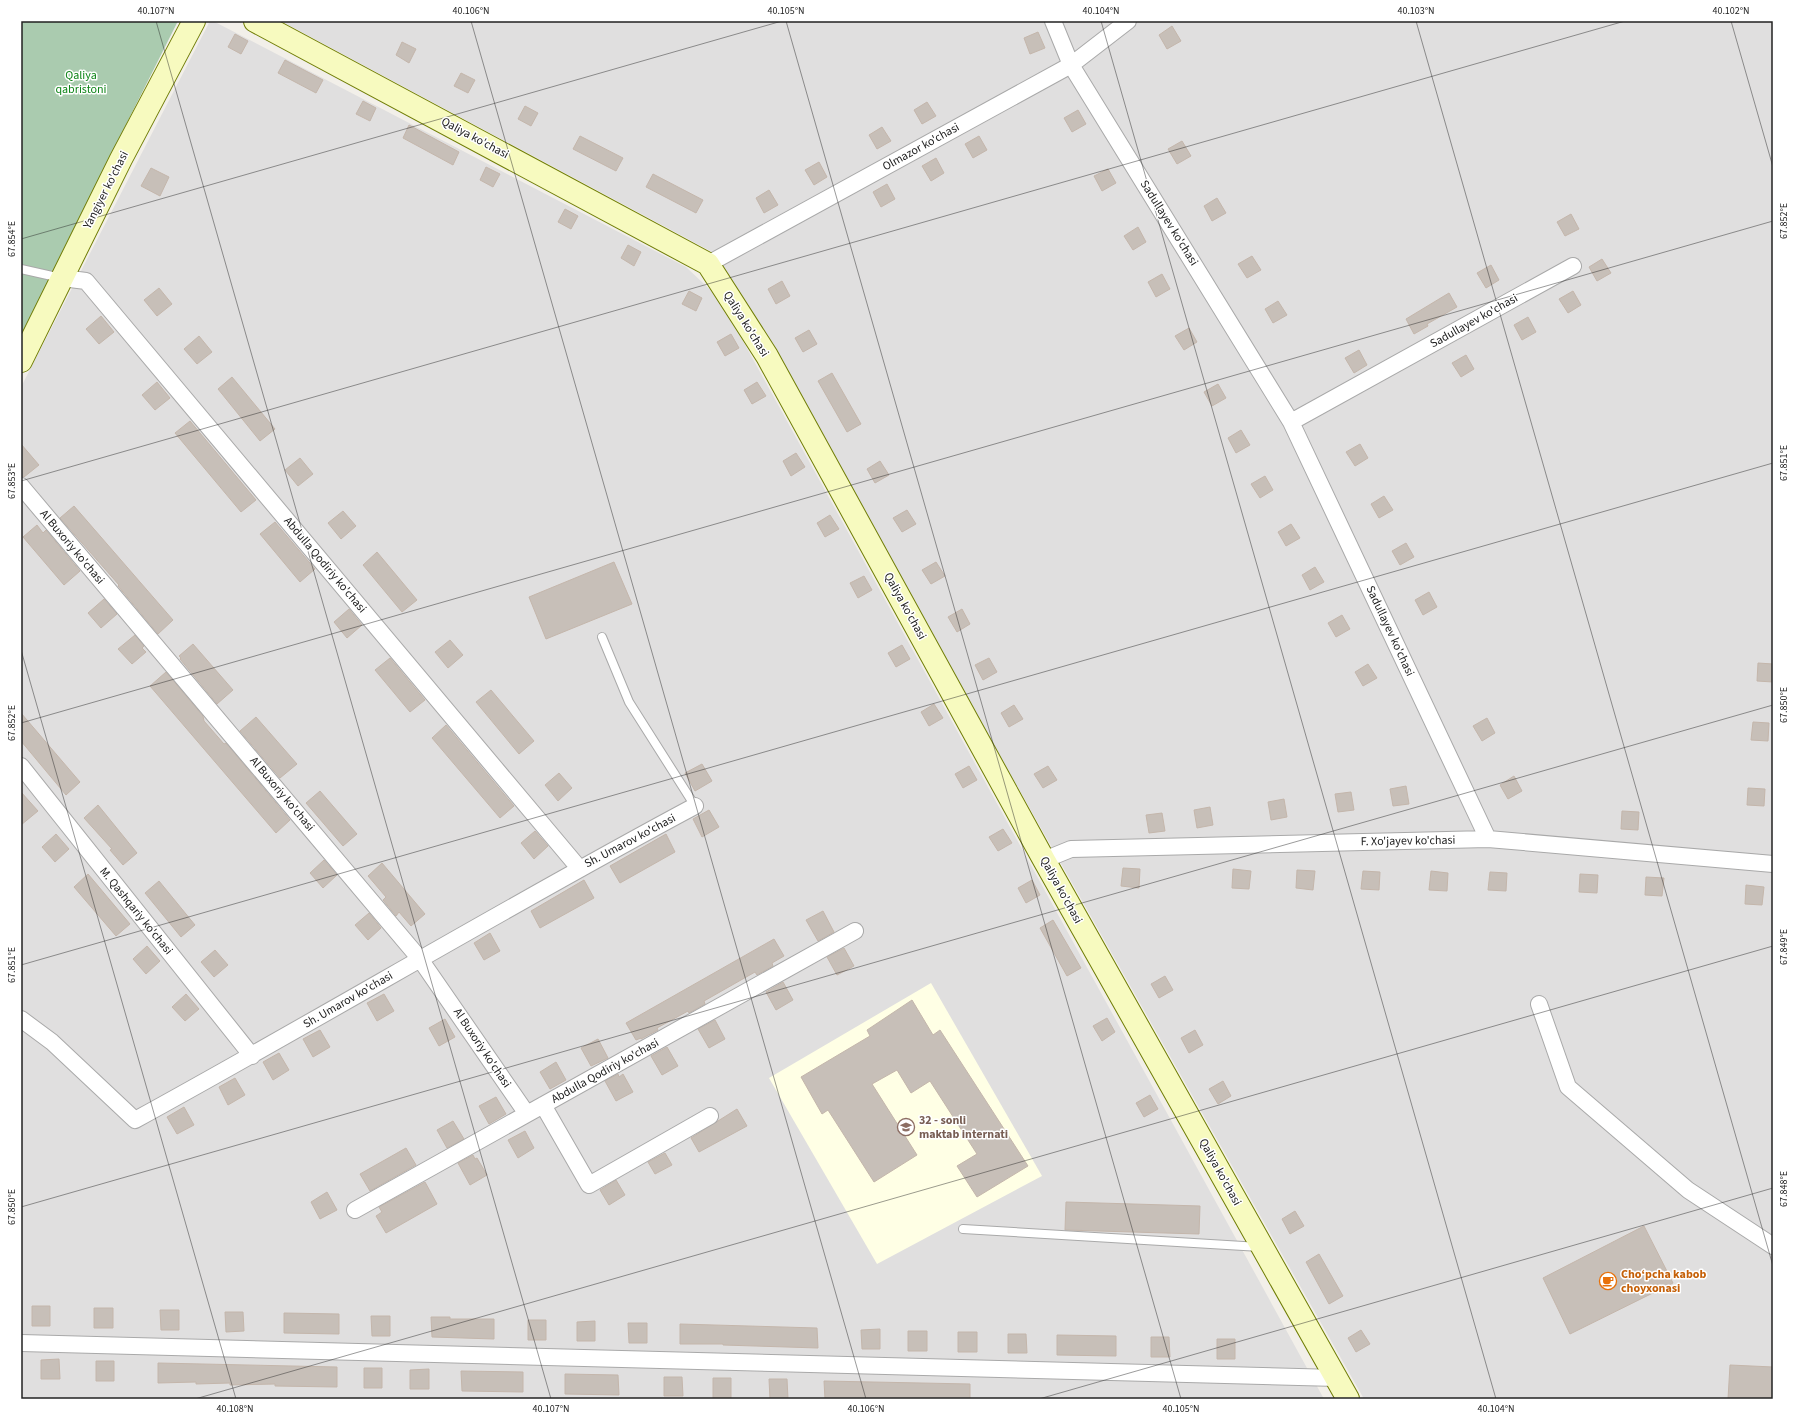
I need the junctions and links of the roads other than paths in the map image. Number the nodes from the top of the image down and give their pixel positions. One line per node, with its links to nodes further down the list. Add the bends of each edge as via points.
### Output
1 (194, 21): 9 (main road, Yangiyer ko'chasi)
2 (255, 21): 6 (main road, Qaliya ko'chasi)
3 (1053, 21): 5 (street, Sadullayev ko'chasi)
4 (1128, 21): 5 (street, Olmazor ko'chasi)
5 (1071, 65): 6 (street, Olmazor ko'chasi); 11 (street, Sadullayev ko'chasi)
6 (708, 264): 17 (main road, Qaliya ko'chasi, via 767,356)
7 (1573, 266): 11 (street, Sadullayev ko'chasi)
8 (21, 269): 9 (lane)
9 (62, 278): 10 (main road, Yangiyer ko'chasi); 19 (street, Abdulla Qodiriy ko'chasi, via 86,281)
10 (21, 361)
11 (1291, 422): 16 (street, Sadullayev ko'chasi)
12 (21, 486): 21 (street, Al Buxoriy ko'chasi)
13 (602, 637): 15 (lane, via 629,702)
14 (21, 766): 24 (street, M. Qashqariy ko'chasi)
15 (695, 806): 19 (street, Sh. Umarov ko'chasi)
16 (1488, 839): 17 (street, F. Xo'jayev ko'chasi, via 1071,849); 18 (street, F. Xo'jayev ko'chasi)
17 (1044, 860): 31 (main road, Qaliya ko'chasi)
18 (1773, 864)
19 (579, 868): 21 (street, Sh. Umarov ko'chasi)
20 (855, 931): 25 (street, Abdulla Qodiriy ko'chasi)
21 (420, 959): 24 (street, Sh. Umarov ko'chasi); 26 (street, Al Buxoriy ko'chasi)
22 (1539, 1004): 30 (street, via 1568,1087 1688,1190)
23 (21, 1019): 24 (street, Sh. Umarov ko'chasi, via 52,1042 135,1120)
24 (252, 1056)
25 (544, 1105): 26 (street, Abdulla Qodiriy ko'chasi); 27 (street, via 589,1185)
26 (527, 1114): 28 (street, Abdulla Qodiriy ko'chasi)
27 (710, 1116)
28 (355, 1210)
29 (963, 1229): 31 (lane)
30 (1773, 1246)
31 (1262, 1247): 33 (main road, Qaliya ko'chasi)
32 (21, 1343): 33 (street)
33 (1337, 1378): 34 (main road, Qaliya ko'chasi)
34 (1348, 1399)

